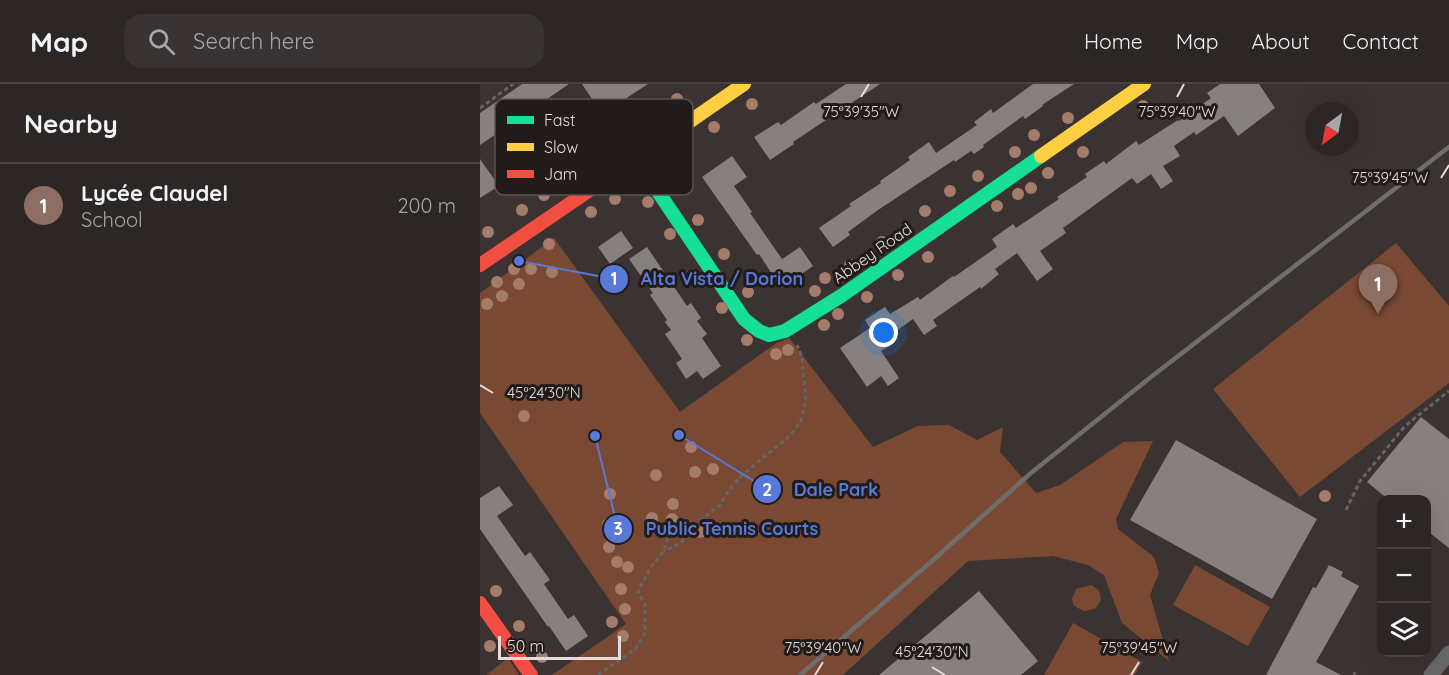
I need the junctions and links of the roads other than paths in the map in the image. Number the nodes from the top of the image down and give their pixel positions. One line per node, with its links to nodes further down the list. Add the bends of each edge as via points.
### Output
1 (744, 84): 3 (street)
2 (1144, 84): 5 (street, Abbey Road, via 786,332 759,331 744,319)
3 (693, 119)
4 (583, 195): 6 (street)
5 (660, 195)
6 (480, 265)
7 (480, 603): 9 (street)
8 (1449, 653): 10 (street)
9 (531, 675)
10 (1431, 675)

